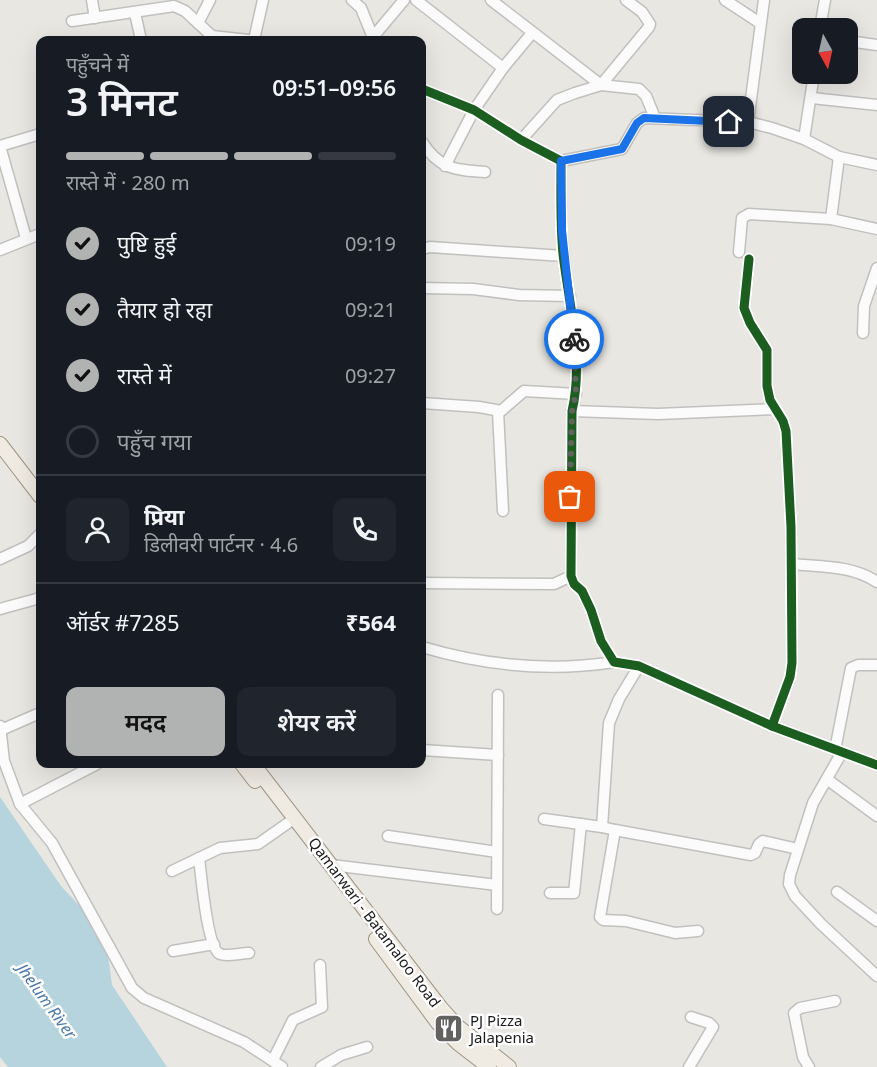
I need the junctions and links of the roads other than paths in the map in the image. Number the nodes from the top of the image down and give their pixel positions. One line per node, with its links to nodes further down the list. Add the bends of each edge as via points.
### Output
1 (92, 0): 13 (street)
2 (210, 0): 16 (street)
3 (263, 0): 21 (street)
4 (352, 0): 22 (street, via 361,8)
5 (404, 0): 23 (street)
6 (416, 0): 26 (street)
7 (491, 0): 18 (street)
8 (626, 0): 28 (street, via 650,24)
9 (725, 0): 17 (street)
10 (764, 0): 17 (street)
11 (825, 0): 14 (street)
12 (135, 13): 13 (street); 16 (street, via 174,6); 19 (street)
13 (95, 18): 15 (street)
14 (822, 18)
15 (72, 21)
16 (198, 23): 20 (street)
17 (760, 23): 34 (street)
18 (532, 33): 26 (street); 28 (street)
19 (140, 36)
20 (212, 36)
21 (255, 36)
22 (372, 36)
23 (375, 36)
24 (858, 42): 25 (street)
25 (877, 45)
26 (503, 68): 32 (street)
27 (813, 84): 30 (street)
28 (602, 85): 33 (street, via 639,89); 36 (street, via 557,100)
29 (426, 91): 32 (street)
30 (812, 98): 31 (street); 37 (street)
31 (877, 105)
32 (474, 110): 36 (street); 43 (street)
33 (655, 118): 34 (street); 41 (street, via 640,120 622,149)
34 (748, 122): 37 (street)
35 (36, 135): 38 (street)
36 (521, 140): 41 (street)
37 (804, 140): 40 (street)
38 (0, 146): 48 (street)
39 (426, 146): 43 (street)
40 (839, 157): 42 (street); 45 (street)
41 (561, 161): 52 (street)
42 (877, 165)
43 (445, 166): 44 (street)
44 (485, 172)
45 (831, 219): 46 (street); 51 (street, via 745,215)
46 (877, 229)
47 (36, 235): 48 (street)
48 (26, 238): 50 (street)
49 (426, 248): 52 (street)
50 (0, 250)
51 (739, 252)
52 (563, 256): 56 (street)
53 (749, 259): 60 (street, via 744,308 767,350 767,386)
54 (877, 268): 57 (street, via 864,306)
55 (426, 288): 56 (street)
56 (570, 296): 58 (street)
57 (863, 333)
58 (576, 394): 61 (street, via 524,391); 62 (street)
59 (426, 403): 61 (street)
60 (775, 409): 62 (street, via 658,414); 70 (street, via 786,431)
61 (498, 411): 67 (street)
62 (572, 411): 71 (street)
63 (0, 444): 65 (main road)
64 (0, 459): 66 (main road)
65 (36, 491)
66 (36, 504)
67 (503, 511)
68 (36, 538): 69 (street)
69 (0, 559)
70 (792, 564): 72 (street, via 851,569); 82 (street, via 792,663)
71 (571, 576): 73 (street, via 554,584); 77 (street, via 582,591 601,641)
72 (877, 582)
73 (426, 583)
74 (36, 599): 75 (street)
75 (0, 609)
76 (426, 648): 77 (street, via 493,663 585,667)
77 (614, 662): 79 (street)
78 (877, 665): 85 (street, via 851,668)
79 (639, 666): 82 (street); 97 (street, via 609,723)
80 (498, 695): 86 (street)
81 (36, 715): 83 (street)
82 (772, 726): 85 (street)
83 (1, 728): 92 (street, via 4,761)
84 (426, 750): 86 (street)
85 (839, 751): 87 (street); 91 (street)
86 (498, 755): 101 (street)
87 (877, 765)
88 (89, 768): 92 (street)
89 (245, 768): 95 (main road, Qamarwari - Batamaloo Road)
90 (256, 768): 103 (main road, Qamarwari - Batamaloo Road)
91 (828, 780): 93 (street); 100 (street, via 813,803)
92 (20, 804): 119 (street, via 52,843 126,981 136,992 244,1042)
93 (877, 816)
94 (544, 819): 96 (street)
95 (288, 823): 102 (street, via 258,844 224,847); 121 (main road, Qamarwari - Batamaloo Road, via 438,1023)
96 (581, 824): 97 (street); 107 (street, via 575,892)
97 (602, 827): 98 (street)
98 (615, 830): 100 (street, via 751,855 763,841); 110 (street, via 602,919 675,933)
99 (388, 836): 101 (street)
100 (798, 849): 115 (street, via 790,889 821,924)
101 (497, 852): 105 (street)
102 (199, 858): 104 (street); 111 (street, via 207,922)
103 (332, 865): 105 (street); 122 (main road, Qamarwari - Batamaloo Road, via 457,1026)
104 (172, 871)
105 (497, 885): 108 (street)
106 (837, 892): 109 (street)
107 (550, 893)
108 (497, 909)
109 (877, 921)
110 (698, 931)
111 (214, 944): 112 (street); 113 (street, via 222,955)
112 (173, 951)
113 (249, 953)
114 (320, 965): 119 (street, via 323,1005 293,1020)
115 (877, 975)
116 (835, 1001): 124 (street, via 800,1008 794,1013 803,1057)
117 (691, 1017): 123 (street, via 709,1023 712,1029)
118 (367, 1047): 120 (street, via 341,1055)
119 (277, 1063)
120 (321, 1067)
121 (489, 1067)
122 (509, 1067)
123 (689, 1067)
124 (809, 1067)

